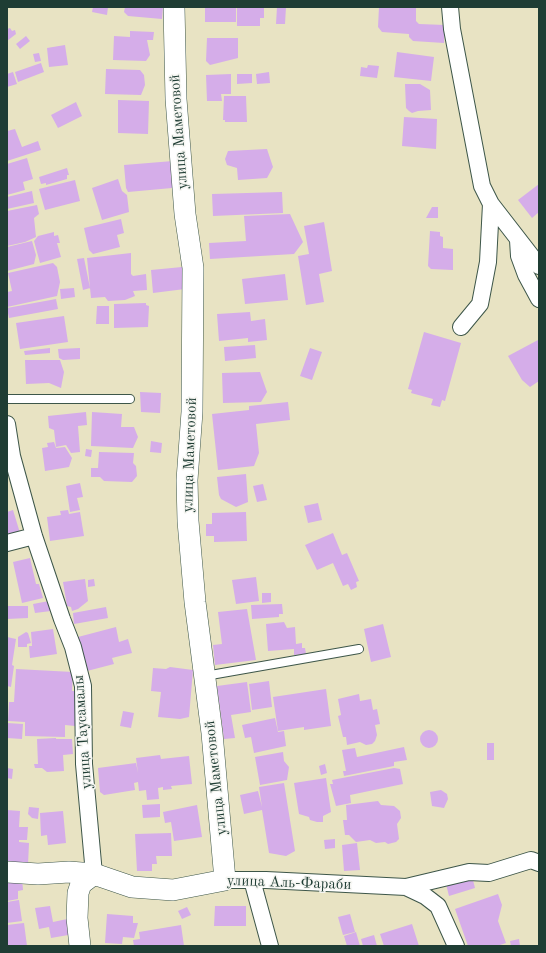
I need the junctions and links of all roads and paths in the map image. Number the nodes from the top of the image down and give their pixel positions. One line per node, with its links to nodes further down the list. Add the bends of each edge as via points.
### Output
1 (174, 7): 14 (street, улица Маметовой, via 178,131 185,214 193,268 188,521)
2 (450, 7): 3 (street, via 482,186)
3 (491, 204): 4 (street); 7 (street, via 488,262 480,304)
4 (518, 238): 5 (street); 6 (street, via 519,256)
5 (539, 266)
6 (539, 299)
7 (461, 327)
8 (7, 399): 9 (lane)
9 (130, 399)
10 (7, 424): 11 (street, улица Таусамалы, via 12,456)
11 (34, 536): 12 (street); 17 (street, улица Таусамалы, via 73,647 83,686 84,764)
12 (7, 543)
13 (359, 649): 14 (lane)
14 (204, 676): 18 (street, улица Маметовой)
15 (539, 863): 20 (street, via 532,860 489,873 469,872)
16 (7, 872): 17 (street, улица Аль-Фараби)
17 (94, 874): 18 (street, улица Аль-Фараби, via 132,887 173,890); 21 (street, via 80,884 78,893)
18 (226, 880): 19 (street, улица Аль-Фараби)
19 (252, 880): 20 (street, улица Аль-Фараби); 22 (street)
20 (406, 887): 23 (street, via 438,906)
21 (80, 946)
22 (270, 946)
23 (456, 946)

